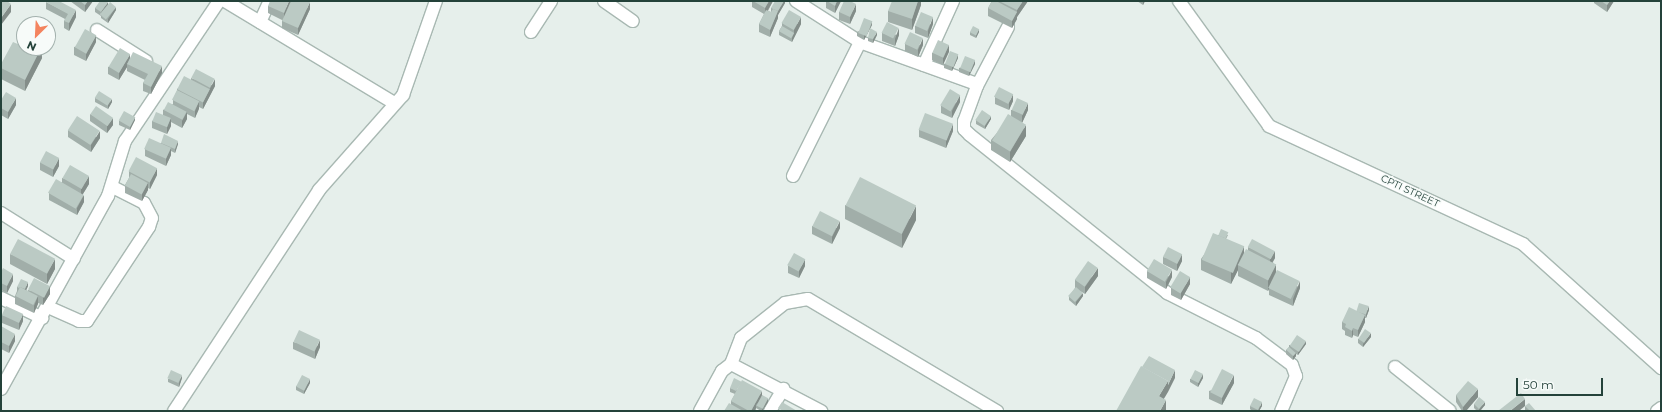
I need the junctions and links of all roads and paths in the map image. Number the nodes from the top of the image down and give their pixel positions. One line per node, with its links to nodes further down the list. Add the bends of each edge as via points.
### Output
1 (219, 1): 18 (street)
2 (225, 1): 12 (street)
3 (270, 1): 12 (street)
4 (436, 1): 20 (street, via 410,83)
5 (552, 1): 15 (street)
6 (604, 1): 11 (street)
7 (796, 1): 10 (street)
8 (953, 1): 17 (street)
9 (1179, 1): 30 (street, CPTI STREET, via 1268,126 1523,244)
10 (812, 6): 16 (street)
11 (633, 21)
12 (260, 22): 20 (street)
13 (1008, 27): 19 (street)
14 (97, 30): 18 (street)
15 (531, 32)
16 (860, 42): 17 (street); 21 (street)
17 (924, 65): 19 (street)
18 (169, 75): 22 (street, via 126,141)
19 (977, 86): 39 (street, via 964,121 964,129 970,135 1166,293 1256,338 1292,365 1296,376)
20 (394, 103): 34 (street, via 319,190)
21 (793, 176)
22 (112, 187): 24 (street); 26 (street, via 144,203 152,218 149,227 88,321 79,321)
23 (1, 213): 24 (street)
24 (74, 259): 26 (street)
25 (1, 298): 27 (street)
26 (48, 307): 27 (street)
27 (42, 318): 31 (street)
28 (731, 364): 32 (street); 35 (street, via 722,372); 38 (street, via 741,338 766,315 785,303 808,299)
29 (1395, 367): 40 (street)
30 (1661, 368)
31 (1, 389)
32 (783, 389): 36 (street); 37 (street)
33 (1661, 408): 41 (street)
34 (174, 411)
35 (700, 411)
36 (770, 411)
37 (821, 411)
38 (997, 411)
39 (1281, 411)
40 (1450, 411)
41 (1657, 411)

